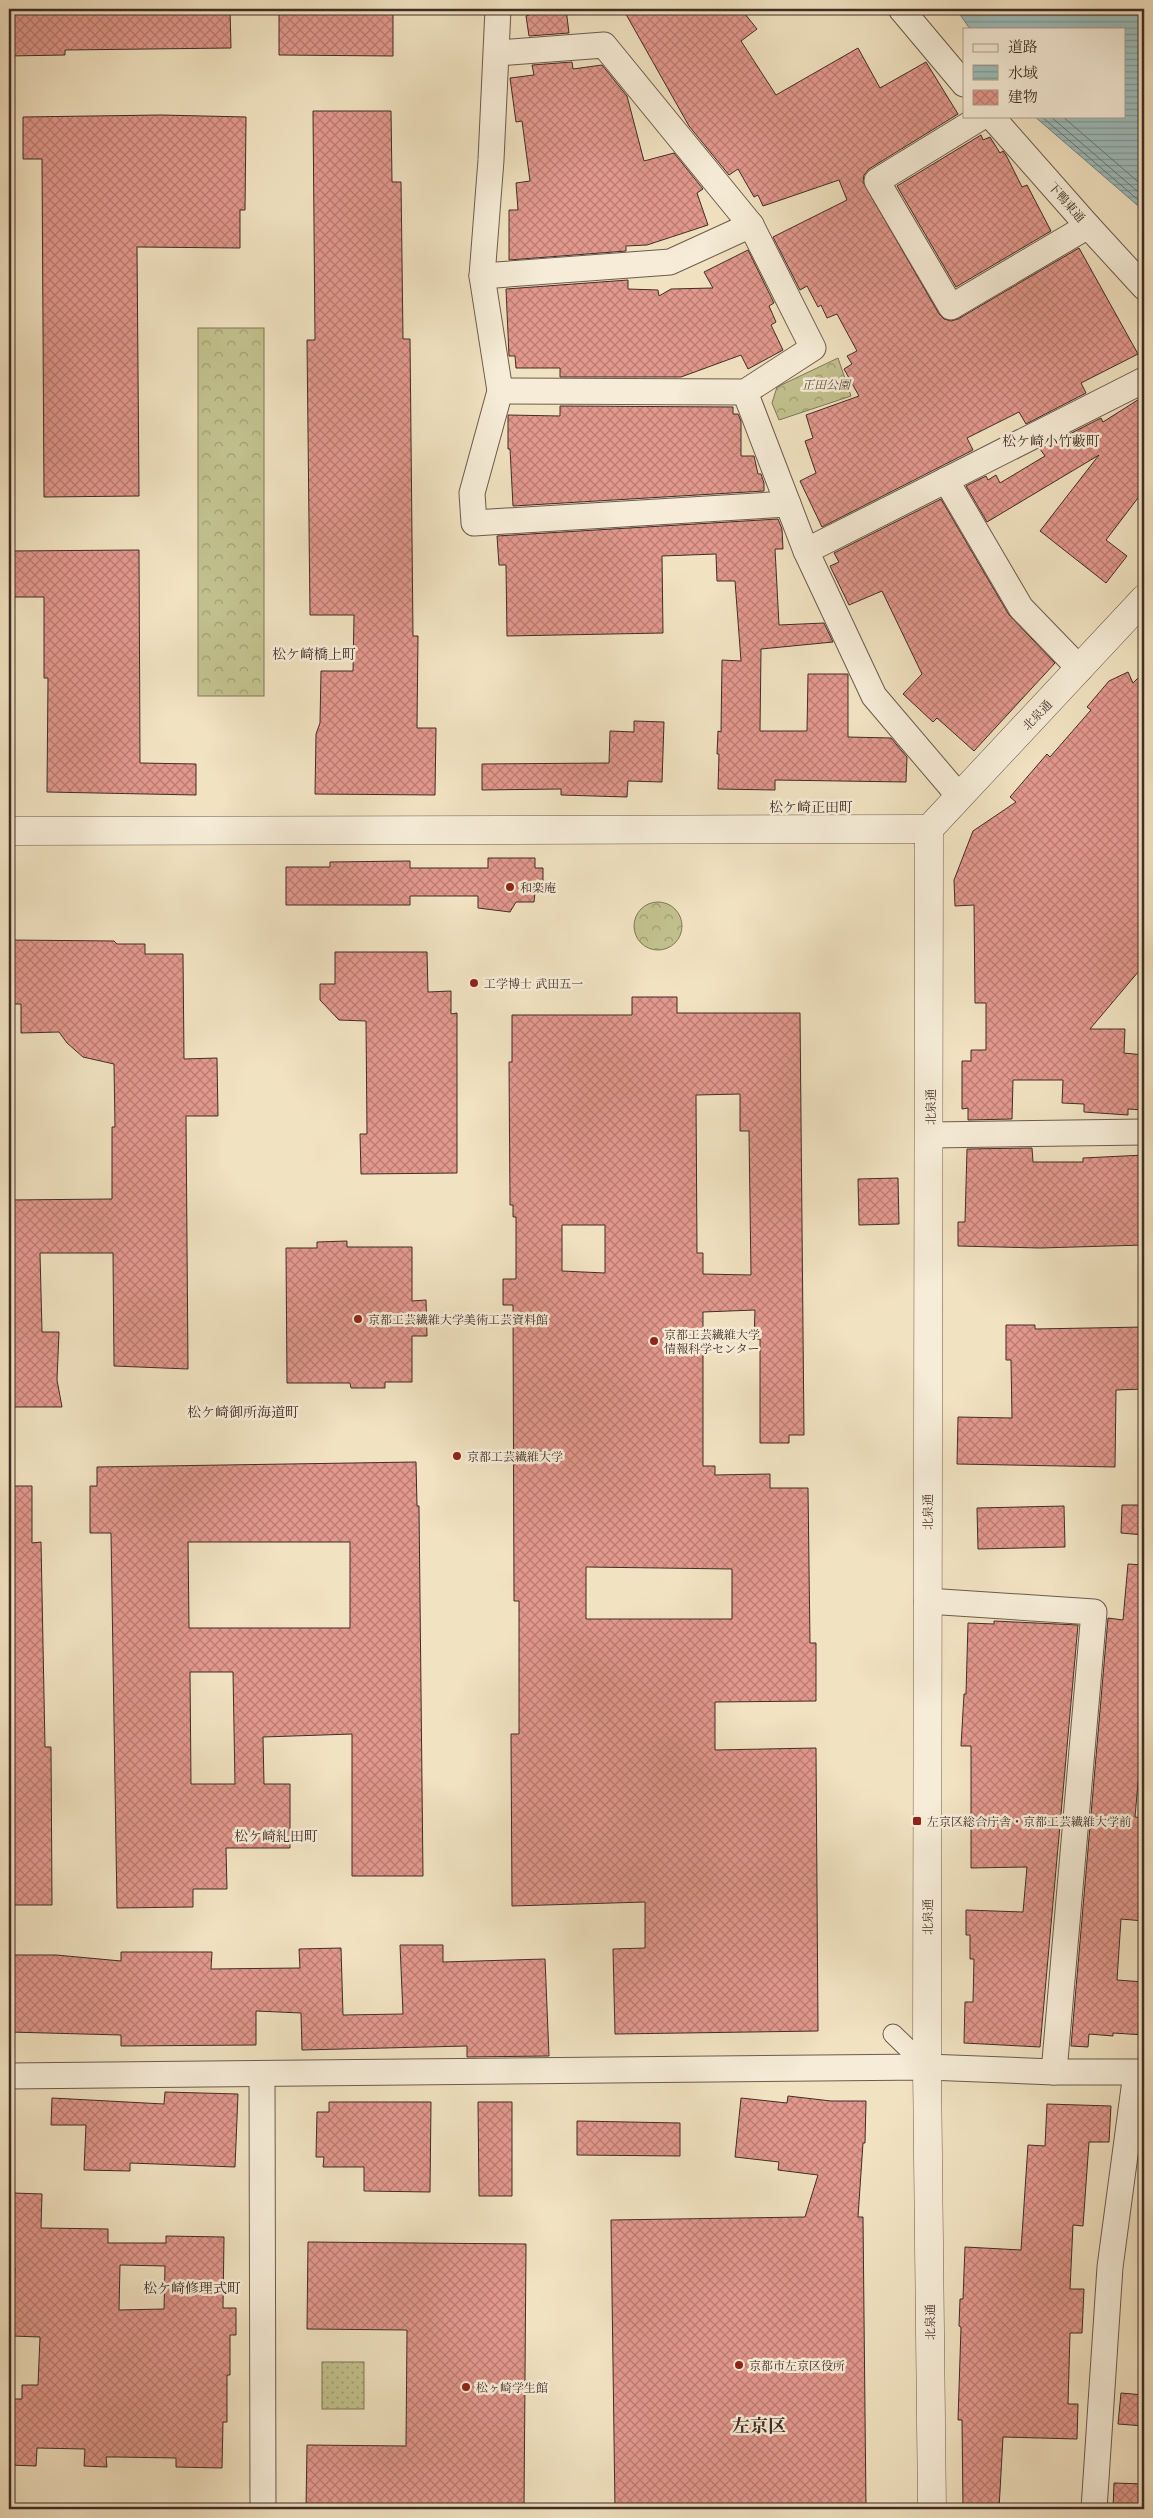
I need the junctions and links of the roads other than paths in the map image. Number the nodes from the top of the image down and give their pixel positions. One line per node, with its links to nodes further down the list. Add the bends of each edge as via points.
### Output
1 (498, 9): 3 (street)
2 (900, 9): 4 (street)
3 (497, 53): 7 (street, via 604,45); 9 (street)
4 (963, 83)
5 (980, 118): 8 (street, via 877,181 951,306)
6 (994, 118): 8 (street, 下鴨東通)
7 (751, 225): 9 (street, via 670,262); 13 (street, via 813,348)
8 (1088, 226): 10 (street, 下鴨東通)
9 (482, 276): 12 (street)
10 (1144, 287)
11 (1144, 380): 14 (street)
12 (500, 391): 13 (street); 15 (street, via 472,493 474,523)
13 (745, 392): 15 (street)
14 (946, 480): 16 (street); 18 (street, via 1022,608)
15 (788, 504): 16 (street)
16 (806, 551): 19 (street, via 874,696)
17 (1144, 599): 18 (street, 北泉通)
18 (1080, 669): 19 (street, 北泉通)
19 (959, 796): 20 (street, 北泉通)
20 (929, 829): 21 (street); 23 (street, 北泉通)
21 (9, 831)
22 (1144, 1132): 23 (street)
23 (930, 1135): 24 (street, 北泉通)
24 (927, 1601): 26 (street, 北泉通); 27 (street, via 1094,1612)
25 (893, 2034): 26 (street)
26 (927, 2067): 27 (street); 29 (street); 32 (street, 北泉通)
27 (1054, 2072): 28 (street)
28 (1140, 2072): 33 (street, via 1110,2267)
29 (262, 2074): 30 (street); 31 (street)
30 (9, 2076)
31 (263, 2509)
32 (932, 2509)
33 (1094, 2509)

